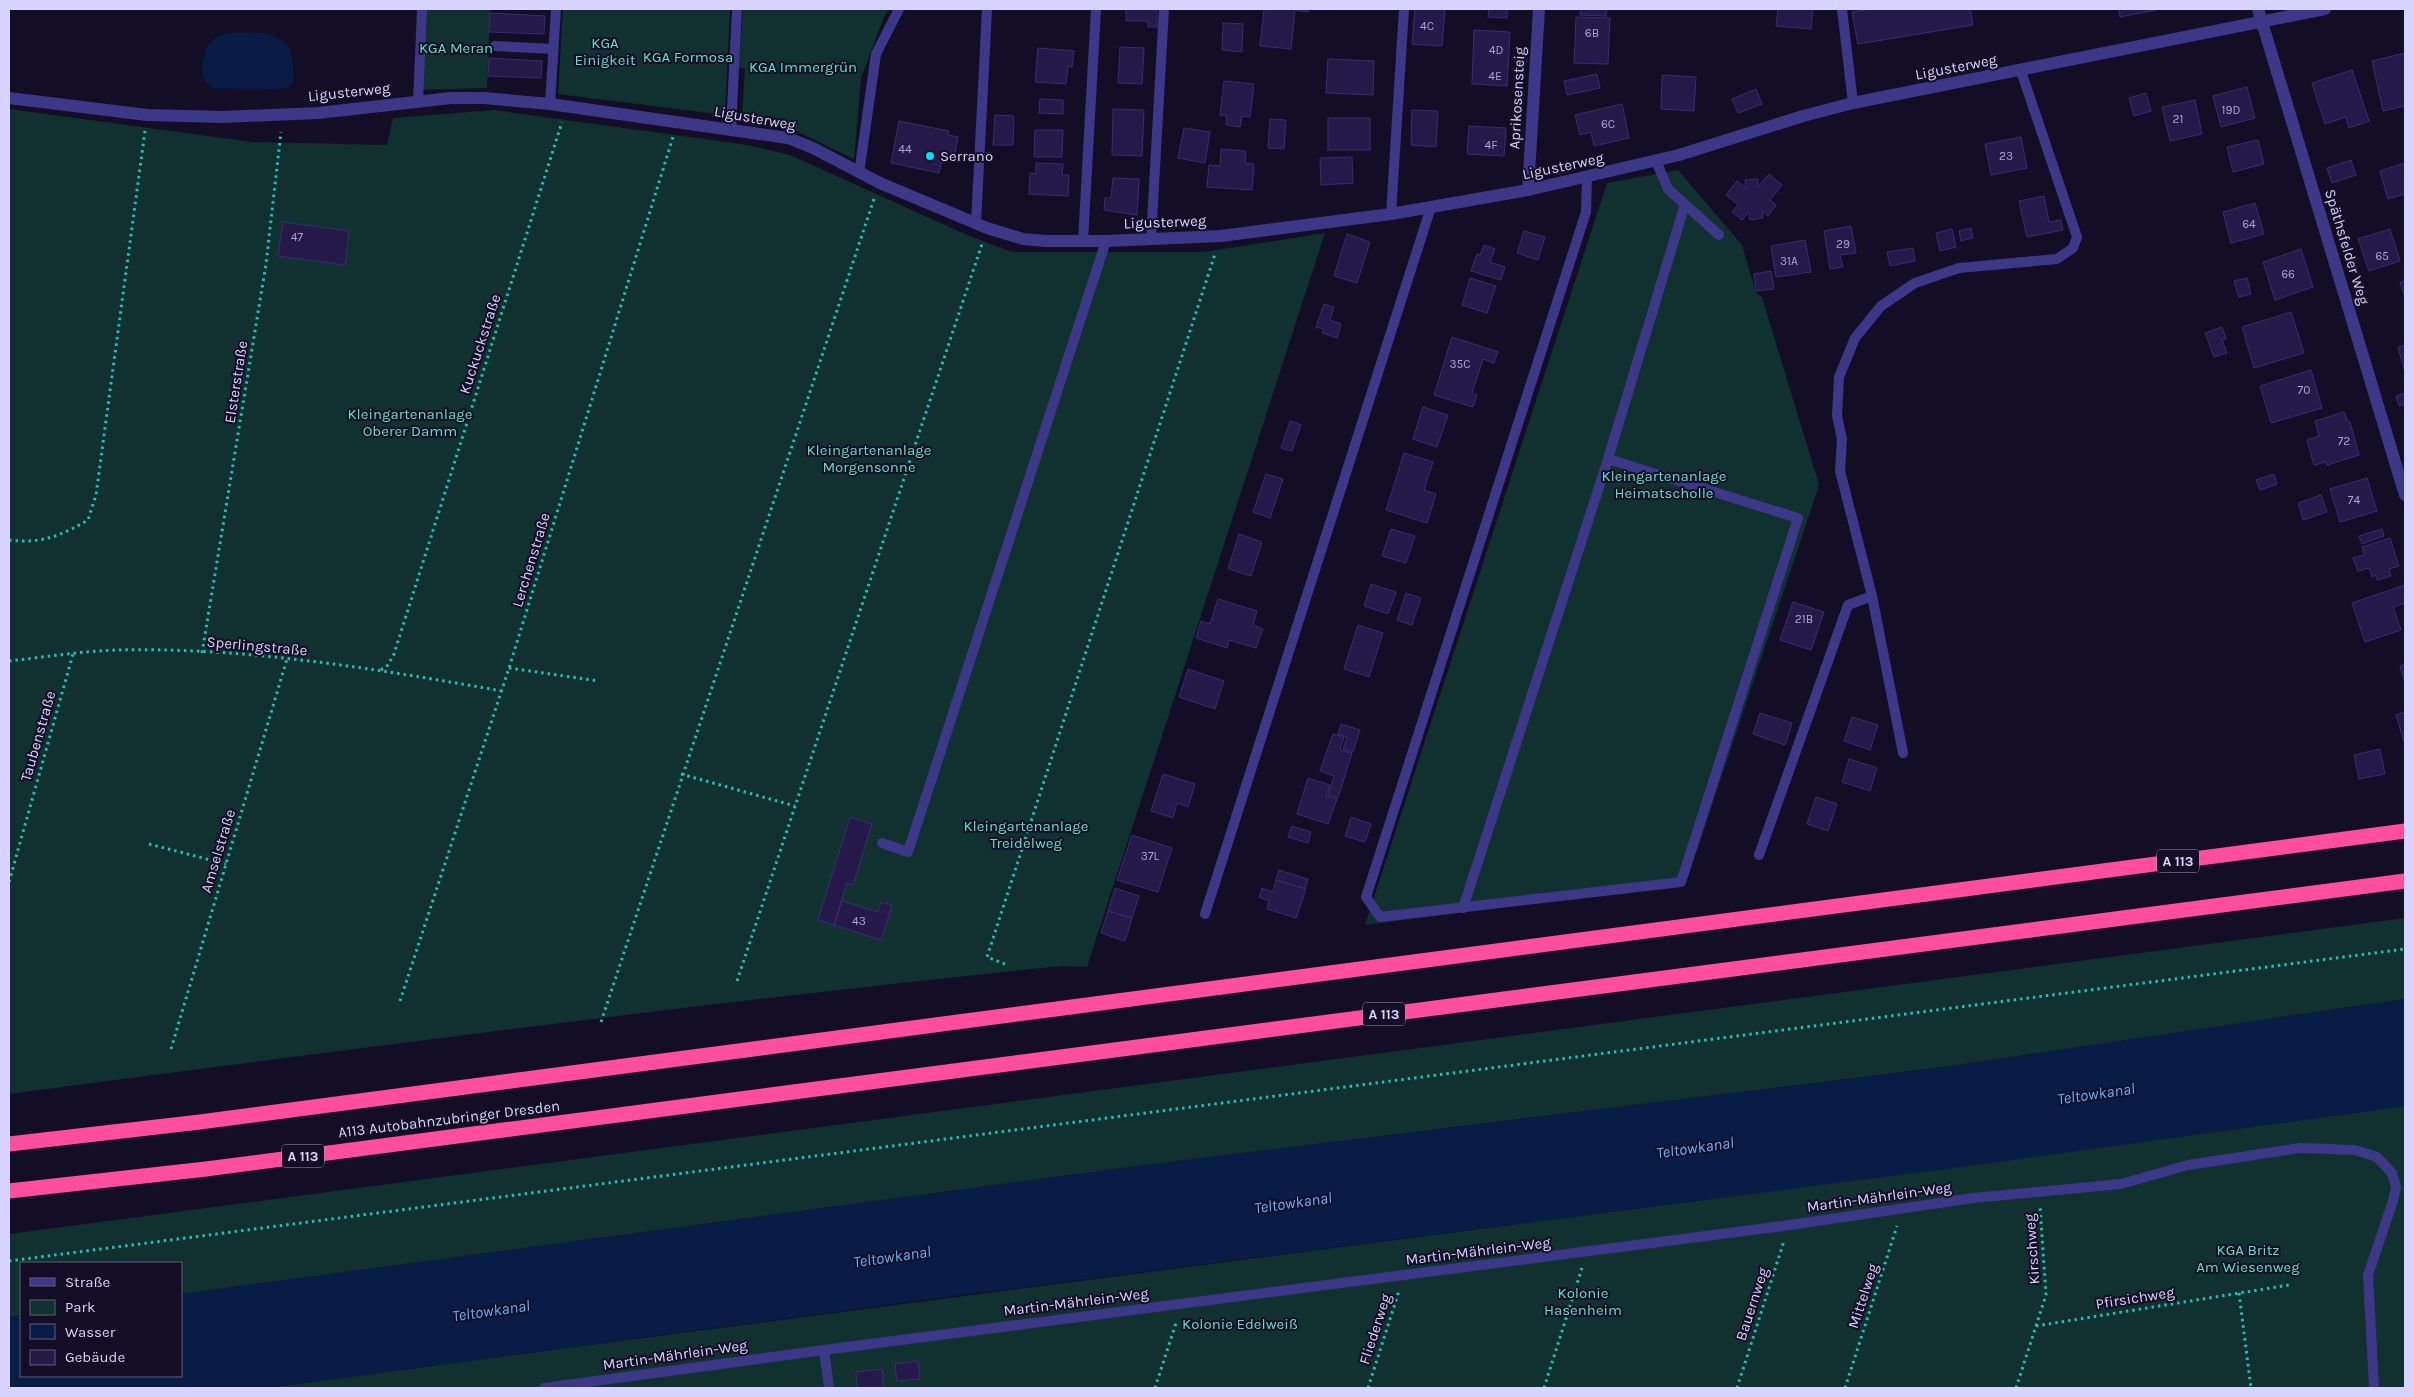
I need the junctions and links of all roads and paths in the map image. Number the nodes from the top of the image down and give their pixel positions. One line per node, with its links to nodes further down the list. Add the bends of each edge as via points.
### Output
1 (422, 9): 18 (lane)
2 (556, 9): 15 (lane)
3 (737, 9): 25 (lane)
4 (899, 9): 27 (lane, via 876,54)
5 (987, 9): 34 (lane)
6 (1096, 9): 38 (lane)
7 (1164, 9): 37 (lane)
8 (1404, 9): 33 (lane)
9 (1539, 9): 30 (street, Aprikosensteig)
10 (1842, 9): 19 (lane)
11 (2258, 9): 13 (street, Späthsfelder Weg)
12 (2325, 9): 13 (street, Ligusterweg)
13 (2262, 22): 16 (street, Ligusterweg); 41 (street, Späthsfelder Weg)
14 (496, 46): 15 (lane)
15 (554, 49): 20 (lane)
16 (2021, 71): 19 (street, Ligusterweg); 43 (lane, via 2076,237 2073,248 2058,259 1959,268 1915,283 1881,306 1855,338 1838,377 1837,416 1842,439 1840,471)
17 (9, 98): 23 (street, Ligusterweg)
18 (418, 102): 20 (street, Ligusterweg, via 484,98); 22 (street, Ligusterweg)
19 (1853, 103): 26 (street, Ligusterweg)
20 (550, 104): 21 (street, Ligusterweg)
21 (566, 106): 24 (street, Ligusterweg); 49 (path, Kuckuckstraße, via 394,654 388,665)
22 (283, 114): 23 (street, Ligusterweg, via 223,117); 44 (path, Elsterstraße, via 266,264)
23 (147, 115): 42 (path, via 96,495 88,520 61,536 26,543)
24 (678, 123): 25 (street, Ligusterweg); 48 (path, Lerchenstraße)
25 (731, 129): 27 (street, Ligusterweg, via 788,138)
26 (1656, 161): 28 (street, Ligusterweg); 31 (lane, via 1668,189)
27 (859, 173): 29 (street, Ligusterweg)
28 (1587, 178): 30 (street, Ligusterweg); 62 (lane, via 1586,212 1366,896 1380,917)
29 (880, 183): 34 (street, Ligusterweg); 53 (path)
30 (1528, 190): 32 (street, Ligusterweg)
31 (1685, 204): 35 (lane); 40 (lane)
32 (1431, 207): 33 (street, Ligusterweg); 63 (lane)
33 (1391, 214): 36 (street, Ligusterweg)
34 (982, 226): 38 (street, Ligusterweg, via 1024,239); 54 (path)
35 (1719, 235)
36 (1221, 236): 37 (street, Ligusterweg); 65 (path, via 987,957)
37 (1151, 239): 39 (street, Ligusterweg)
38 (1083, 241): 39 (street, Ligusterweg)
39 (1106, 241): 56 (lane, via 908,852)
40 (1608, 459): 62 (lane); 62 (lane, via 1798,518 1681,882)
41 (2405, 495)
42 (9, 540)
43 (1872, 596): 52 (lane); 58 (lane, via 1848,605)
44 (202, 653): 45 (path, Sperlingstraße, via 118,650); 46 (path, Sperlingstraße)
45 (73, 654): 47 (path, Sperlingstraße); 61 (path, Taubenstraße)
46 (287, 659): 49 (path, Sperlingstraße); 59 (path, Amselstraße)
47 (9, 661)
48 (509, 668): 50 (path); 51 (path, Lerchenstraße)
49 (380, 670): 51 (path, Sperlingstraße)
50 (599, 681)
51 (502, 691): 67 (path, Lerchenstraße)
52 (1903, 753)
53 (681, 774): 54 (path); 68 (path)
54 (795, 806): 66 (path)
55 (2405, 831): 70 (highway, A 113, via 200,1122)
56 (882, 843)
57 (149, 844): 59 (path)
58 (1759, 855)
59 (226, 864): 69 (path, Amselstraße)
60 (2405, 881): 71 (highway, A113 Autobahnzubringer Dresden / A 113, via 206,1169)
61 (9, 882)
62 (1463, 908)
63 (1205, 914)
64 (2405, 950): 76 (path)
65 (1005, 964)
66 (737, 981)
67 (400, 1001)
68 (601, 1022)
69 (171, 1049)
70 (9, 1144)
71 (9, 1190)
72 (2038, 1193): 73 (lane, Martin-Mährlein-Weg, via 1973,1198); 81 (path, Kirschweg, via 2046,1295); 92 (lane, Martin-Mährlein-Weg, via 2121,1184 2188,1165 2300,1148 2355,1150 2377,1157 2392,1173 2396,1187 2368,1275)
73 (1896, 1210): 74 (lane, Martin-Mährlein-Weg); 89 (path, Mittelweg, via 1897,1226)
74 (1783, 1226): 75 (lane, Martin-Mährlein-Weg); 88 (path, Bauernweg, via 1784,1240)
75 (1581, 1253): 77 (lane, Martin-Mährlein-Weg); 87 (path, via 1583,1265)
76 (9, 1261)
77 (1398, 1276): 80 (lane, Martin-Mährlein-Weg); 86 (path, Fliederweg, via 1400,1288)
78 (2289, 1285): 79 (path, Pfirsichweg)
79 (2238, 1293): 81 (path, Pfirsichweg); 91 (path)
80 (1177, 1305): 82 (lane, Martin-Mährlein-Weg); 85 (path, via 1177,1321)
81 (2036, 1326): 90 (path, Kirschweg)
82 (824, 1350): 83 (lane, Martin-Mährlein-Weg); 84 (lane)
83 (544, 1388)
84 (830, 1388)
85 (1155, 1388)
86 (1368, 1388)
87 (1544, 1388)
88 (1737, 1388)
89 (1844, 1388)
90 (2016, 1388)
91 (2251, 1388)
92 (2374, 1388)

